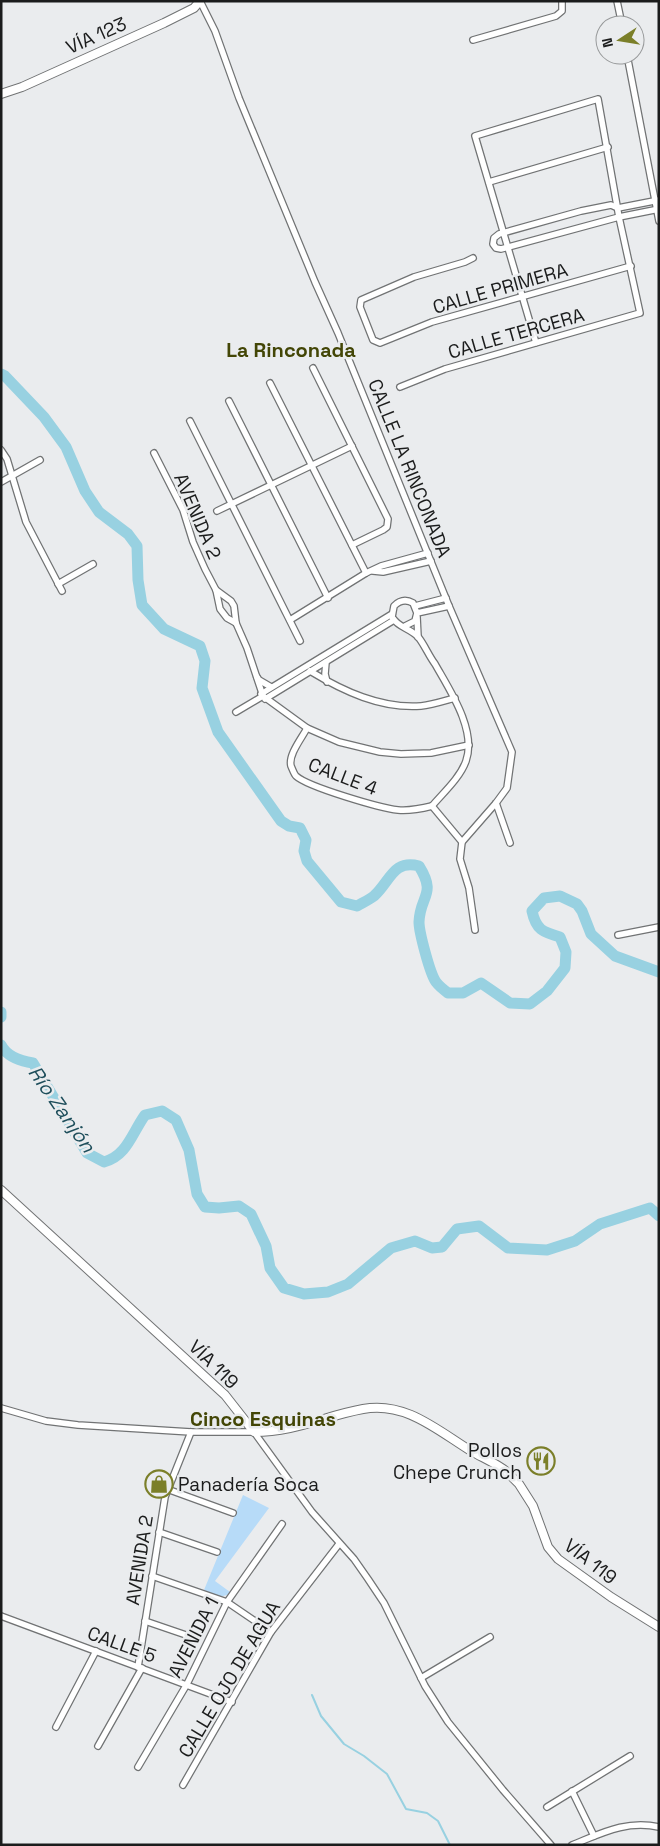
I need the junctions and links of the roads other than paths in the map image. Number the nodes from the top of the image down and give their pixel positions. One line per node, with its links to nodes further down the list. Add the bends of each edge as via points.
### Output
1 (200, 1): 7 (main road, VÍA 123, via 194,8 164,23); 37 (street, CALLE LA RINCONADA)
2 (562, 1): 5 (street, via 562,11 556,16)
3 (617, 1): 4 (street)
4 (620, 15)
5 (473, 40)
6 (629, 65): 10 (street)
7 (1, 94)
8 (608, 147): 9 (street); 9 (street, via 598,99 474,136); 11 (street)
9 (489, 182): 15 (street)
10 (657, 200): 11 (street); 12 (street)
11 (618, 208): 13 (street); 15 (street, via 611,205 581,211)
12 (658, 209): 13 (street); 14 (street)
13 (619, 217): 16 (street); 18 (street)
14 (659, 220)
15 (504, 232): 16 (street); 16 (street, via 496,235 493,244 498,249)
16 (509, 247): 19 (street)
17 (473, 258): 19 (street, CALLE PRIMERA, via 414,277 361,300 360,307 372,338 379,343 432,322)
18 (631, 266): 19 (street, CALLE PRIMERA); 20 (street, CALLE TERCERA, via 640,313)
19 (523, 297): 20 (street)
20 (536, 343): 23 (street, CALLE TERCERA, via 445,369)
21 (313, 368): 26 (street)
22 (270, 383): 30 (street)
23 (400, 387)
24 (229, 401): 33 (street)
25 (190, 421): 34 (street)
26 (352, 446): 30 (street); 36 (street, via 388,523 383,530)
27 (1, 450): 31 (street)
28 (154, 453): 43 (street, AVENIDA 2, via 183,510 204,569)
29 (40, 460): 31 (street)
30 (312, 466): 33 (street); 36 (street)
31 (12, 476): 32 (street); 42 (street, via 26,522)
32 (1, 482)
33 (272, 485): 34 (street); 45 (street)
34 (231, 504): 35 (street); 51 (street)
35 (218, 511)
36 (352, 545): 41 (street)
37 (428, 553): 38 (street, CALLE LA RINCONADA); 40 (street)
38 (431, 561): 40 (street, via 383,572); 46 (street, CALLE LA RINCONADA)
39 (93, 564): 42 (street)
40 (373, 571): 41 (street)
41 (366, 573): 45 (street)
42 (58, 584): 44 (street)
43 (216, 590): 52 (street, AVENIDA 2, via 220,609); 52 (street, AVENIDA 2, via 234,606)
44 (62, 591)
45 (328, 598): 51 (street)
46 (446, 598): 47 (street); 48 (street, CALLE LA RINCONADA)
47 (415, 606): 49 (street); 50 (street, via 409,601 401,601 394,606)
48 (449, 606): 49 (street); 68 (street, CALLE LA RINCONADA, via 512,752 507,788)
49 (417, 615): 53 (street, via 411,624); 54 (street)
50 (393, 617): 53 (street, via 399,625); 56 (street); 60 (street)
51 (290, 620): 55 (street)
52 (236, 624): 58 (street, AVENIDA 2)
53 (405, 626): 54 (street)
54 (418, 637): 63 (street)
55 (300, 641)
56 (326, 662): 57 (street); 59 (street)
57 (310, 672): 59 (street); 61 (street)
58 (254, 673): 60 (street); 62 (street, AVENIDA 2)
59 (328, 682): 63 (street, via 381,703 400,706 420,706)
60 (271, 687): 62 (street)
61 (276, 693): 62 (street); 64 (street)
62 (263, 696): 64 (street); 65 (street)
63 (455, 698): 67 (street)
64 (278, 708): 66 (street)
65 (236, 712)
66 (307, 728): 67 (street, via 339,742 380,752 431,753); 69 (street, CALLE 4, via 290,759 296,776 363,803 397,810)
67 (469, 745): 69 (street, via 459,774)
68 (496, 803): 70 (street); 71 (street)
69 (432, 806): 70 (street)
70 (462, 842): 73 (street, via 460,859 469,888)
71 (510, 843)
72 (659, 926): 74 (street)
73 (475, 930)
74 (618, 935)
75 (2, 1191): 78 (main road, VÍA 119, via 225,1395)
76 (1, 1408): 77 (street, via 46,1421)
77 (191, 1432): 78 (street); 79 (street, AVENIDA 2)
78 (254, 1432): 83 (street); 89 (main road, VÍA 119, via 291,1429 377,1407 414,1415 507,1472 533,1506 548,1547 558,1559)
79 (167, 1489): 80 (street); 82 (street, AVENIDA 2)
80 (233, 1513)
81 (282, 1524): 86 (street, AVENIDA 1)
82 (159, 1532): 84 (street); 85 (street, AVENIDA 2)
83 (339, 1544): 90 (street, CALLE OJO DE AGUA); 95 (street, via 354,1559 384,1604)
84 (217, 1552)
85 (152, 1576): 86 (street); 88 (street, AVENIDA 2)
86 (227, 1602): 90 (street); 96 (street, AVENIDA 1)
87 (1, 1616): 93 (street, CALLE 5)
88 (145, 1621): 91 (street); 94 (street, AVENIDA 2)
89 (659, 1627)
90 (271, 1632): 97 (street, CALLE OJO DE AGUA)
91 (186, 1635)
92 (490, 1637): 95 (street)
93 (96, 1651): 94 (street, CALLE 5); 98 (street)
94 (140, 1667): 96 (street, CALLE 5); 99 (street, AVENIDA 2)
95 (420, 1678): 107 (street, via 448,1722)
96 (187, 1684): 97 (street, CALLE 5); 101 (street, AVENIDA 1)
97 (232, 1702): 102 (street, CALLE OJO DE AGUA)
98 (56, 1727)
99 (98, 1746)
100 (630, 1756): 103 (street)
101 (138, 1767)
102 (183, 1784)
103 (572, 1792): 104 (street); 106 (street)
104 (547, 1807)
105 (659, 1827): 106 (street, via 630,1824)
106 (594, 1836): 108 (street)
107 (551, 1845)
108 (572, 1845)

